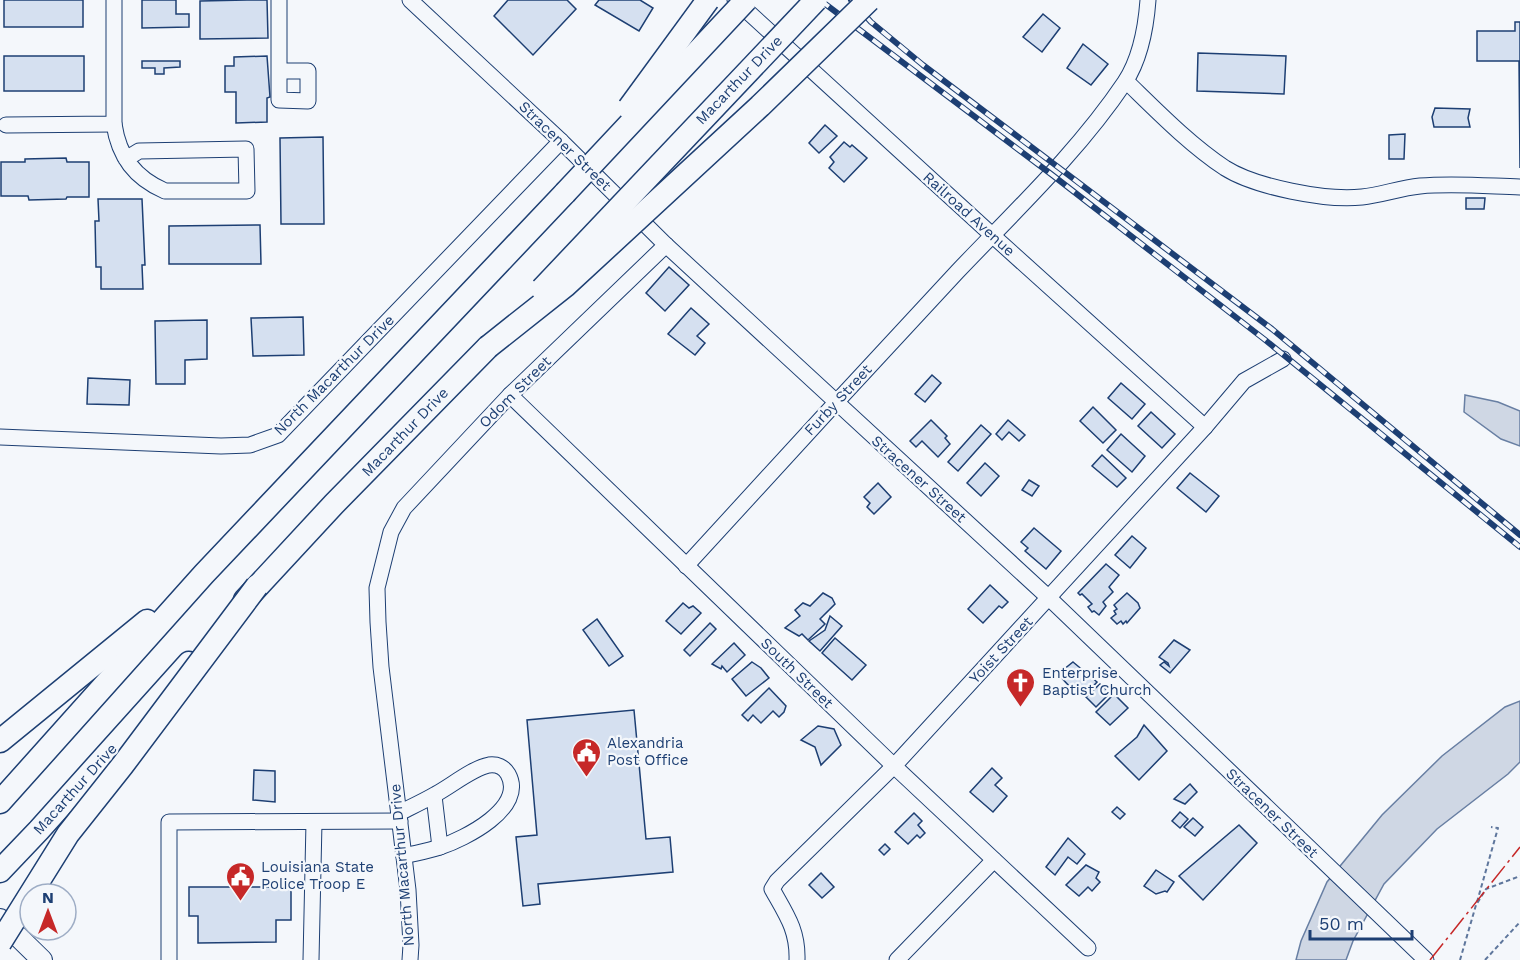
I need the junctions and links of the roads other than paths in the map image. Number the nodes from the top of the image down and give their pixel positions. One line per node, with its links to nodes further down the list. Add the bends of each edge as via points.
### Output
1 (114, 0): 12 (street)
2 (279, 0): 10 (street)
3 (708, 0): 17 (highway, bridge)
4 (735, 0): 18 (street, Railroad Avenue)
5 (746, 0): 17 (highway, bridge)
6 (816, 0): 20 (highway, Macarthur Drive, bridge)
7 (869, 0): 20 (highway, bridge, via 573,279)
8 (1148, 0): 11 (street, Furby Street, via 1138,54)
9 (419, 3): 14 (street, Stracener Street)
10 (279, 71)
11 (1126, 81): 16 (street, via 1226,168 1266,186 1340,198 1418,186); 18 (street, Furby Street, via 1051,174)
12 (114, 124): 13 (street); 15 (street, via 117,143)
13 (6, 125)
14 (561, 141): 19 (street, Stracener Street); 25 (street, North Macarthur Drive, via 278,435 250,445 221,446)
15 (126, 159): 15 (street, via 153,186 165,191 247,191 246,149 139,151)
16 (1520, 186)
17 (565, 193): 28 (highway)
18 (992, 235): 23 (street, Furby Street); 24 (street, Railroad Avenue)
19 (666, 245): 22 (street, Odom Street); 23 (street, Stracener Street)
20 (488, 347): 29 (highway, Macarthur Drive)
21 (1283, 358): 24 (street, Yoist Street, via 1244,381)
22 (510, 395): 26 (street, Odom Street, via 404,508); 27 (street, South Street)
23 (835, 402): 27 (street, Furby Street); 30 (street, Stracener Street)
24 (1205, 426): 30 (street, Yoist Street)
25 (0, 437)
26 (384, 555): 35 (street, North Macarthur Drive, via 377,588 379,633)
27 (686, 566): 32 (street, South Street)
28 (204, 574): 31 (highway); 34 (highway)
29 (257, 586): 40 (highway, Macarthur Drive, bridge); 42 (highway, bridge, via 68,834)
30 (1049, 598): 32 (street, Yoist Street); 50 (street, Stracener Street)
31 (0, 741)
32 (894, 766): 39 (street, South Street); 48 (street, Yoist Street, via 772,889 794,929)
33 (434, 796): 35 (street); 37 (street); 37 (street, via 492,764 508,773 512,784 502,810 472,834)
34 (0, 802)
35 (399, 817): 36 (street); 38 (street, North Macarthur Drive)
36 (314, 822): 45 (street, via 169,822); 46 (street)
37 (440, 847): 38 (street)
38 (404, 856): 47 (street, North Macarthur Drive)
39 (994, 860): 43 (street, South Street); 49 (street)
40 (0, 871)
41 (0, 919): 44 (main road)
42 (0, 943)
43 (1089, 948)
44 (42, 960)
45 (169, 960)
46 (311, 960)
47 (410, 960)
48 (797, 960)
49 (897, 960)
50 (1426, 960)

